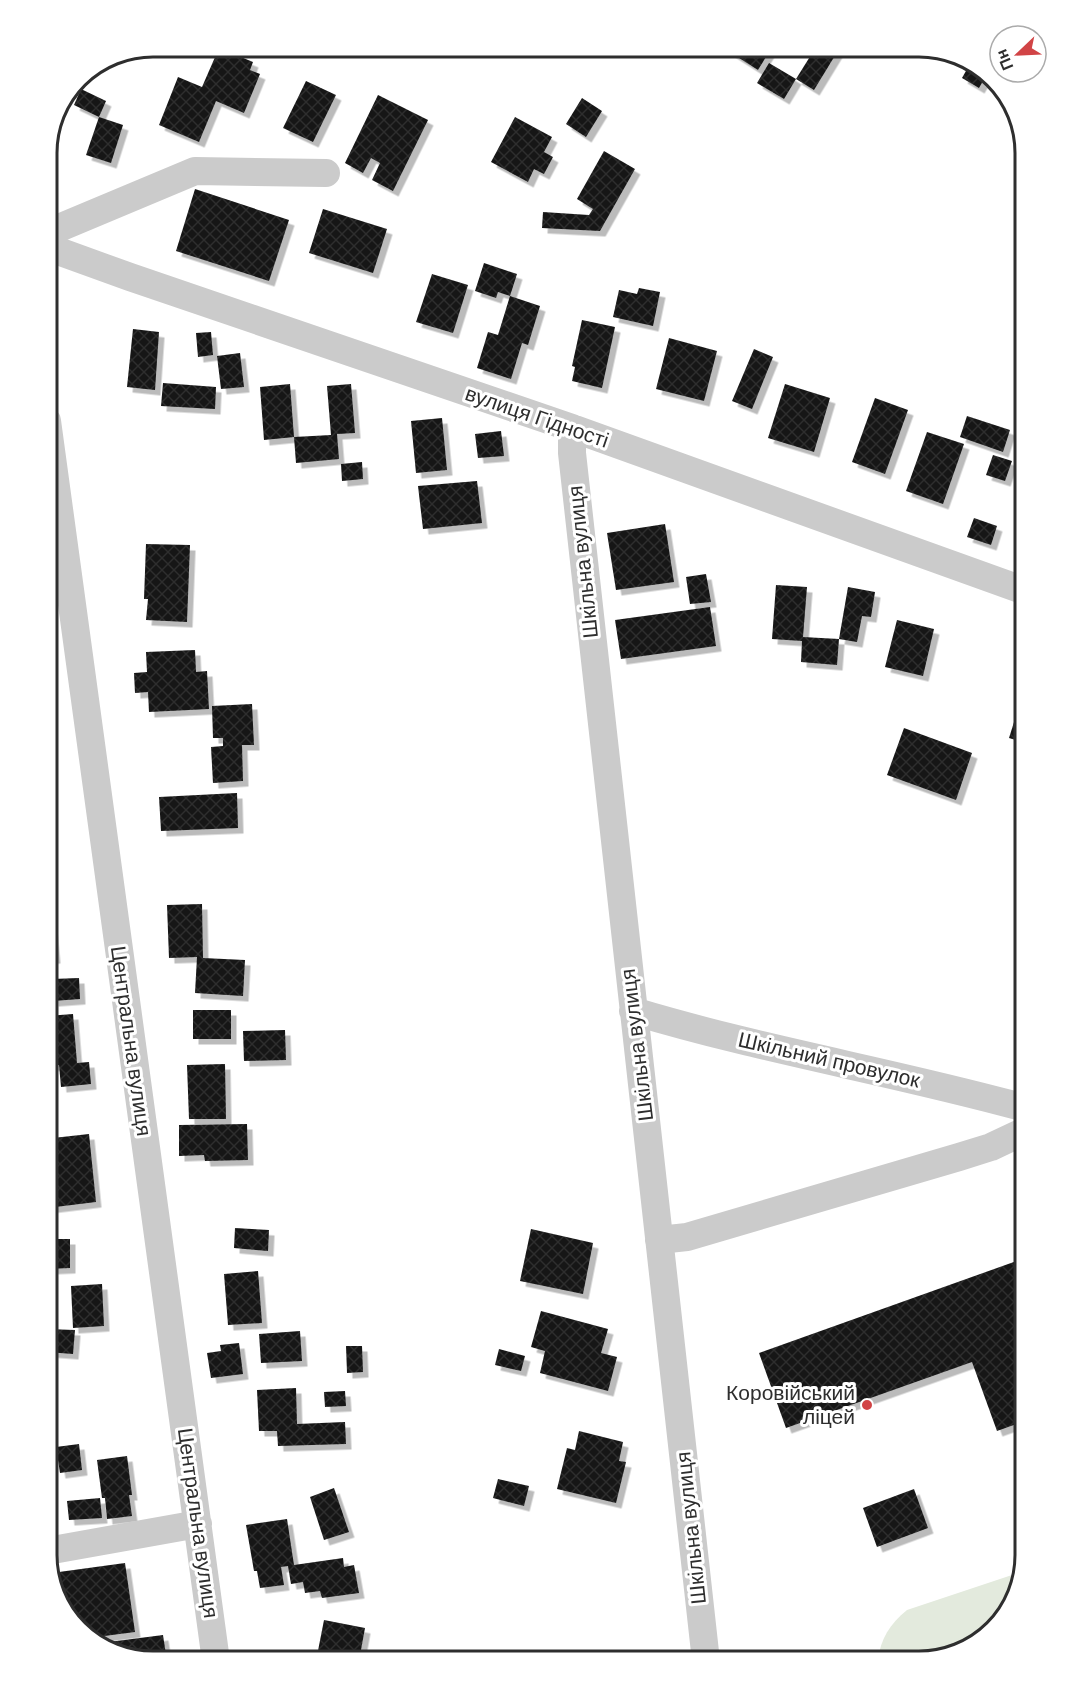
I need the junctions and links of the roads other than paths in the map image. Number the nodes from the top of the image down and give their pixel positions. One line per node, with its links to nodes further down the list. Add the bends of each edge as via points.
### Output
1 (326, 173): 2 (street, via 195,171)
2 (57, 229)
3 (57, 251): 4 (street, вулиця Гідності)
4 (572, 428): 6 (street, вулиця Гідності); 7 (street, Шкільна вулиця)
5 (57, 494): 11 (street, Центральна вулиця)
6 (1015, 587)
7 (633, 1011): 8 (street, Шкільний провулок, via 693,1029); 10 (street, Шкільна вулиця)
8 (1015, 1105)
9 (1015, 1136): 10 (street, via 992,1147 687,1237)
10 (659, 1240): 14 (street, Шкільна вулиця)
11 (198, 1524): 12 (street); 13 (street, Центральна вулиця)
12 (57, 1549)
13 (215, 1651)
14 (705, 1651)

